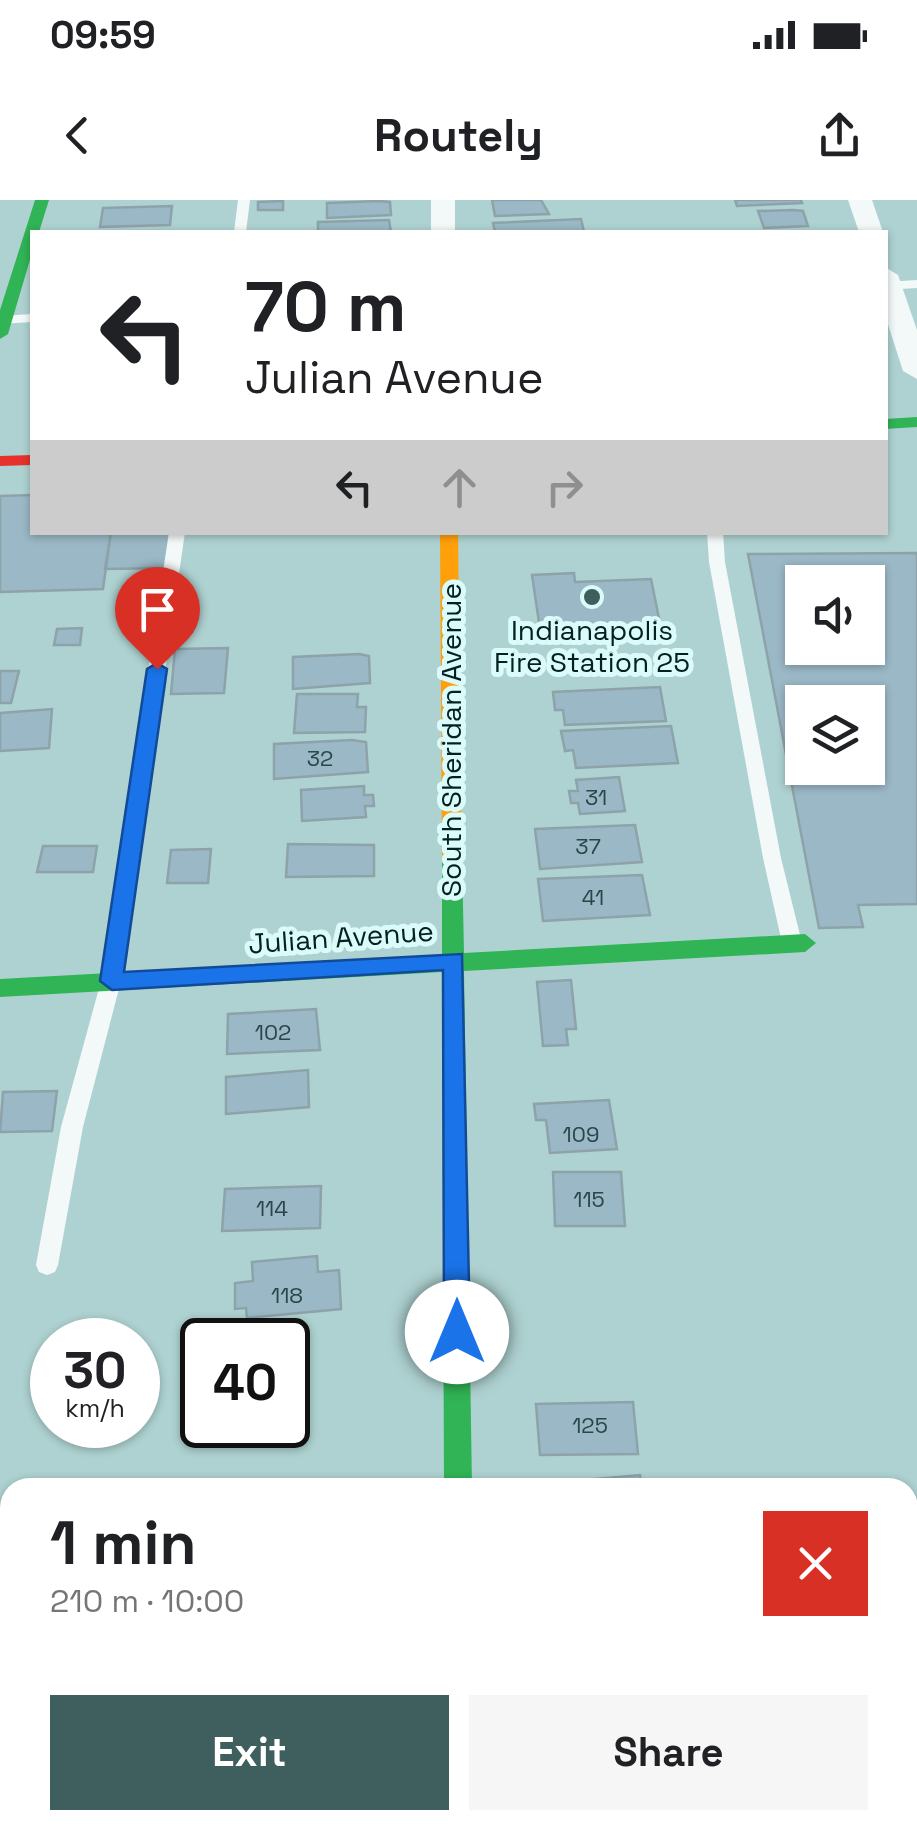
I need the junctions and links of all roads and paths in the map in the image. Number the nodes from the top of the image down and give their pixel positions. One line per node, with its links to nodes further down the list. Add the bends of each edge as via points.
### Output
1 (42, 200): 5 (street)
2 (244, 200): 6 (lane)
3 (443, 200): 7 (street)
4 (860, 200): 8 (street)
5 (32, 230)
6 (240, 230)
7 (443, 230)
8 (870, 230)
9 (30, 238): 14 (street)
10 (888, 282): 11 (lane)
11 (917, 284)
12 (888, 288): 15 (street)
13 (30, 318): 14 (lane)
14 (2, 325)
15 (917, 371)
16 (917, 422): 17 (street)
17 (888, 424)
18 (30, 460): 19 (street)
19 (0, 461)
20 (177, 535): 25 (lane)
21 (449, 535): 24 (street, South Sheridan Avenue)
22 (716, 535): 23 (lane, via 772,858)
23 (799, 943): 24 (street, Julian Avenue)
24 (454, 960): 25 (street, Julian Avenue); 28 (street, South Sheridan Avenue)
25 (112, 981): 26 (street, Julian Avenue); 27 (lane, via 72,1127)
26 (0, 988)
27 (47, 1265)
28 (458, 1478)

